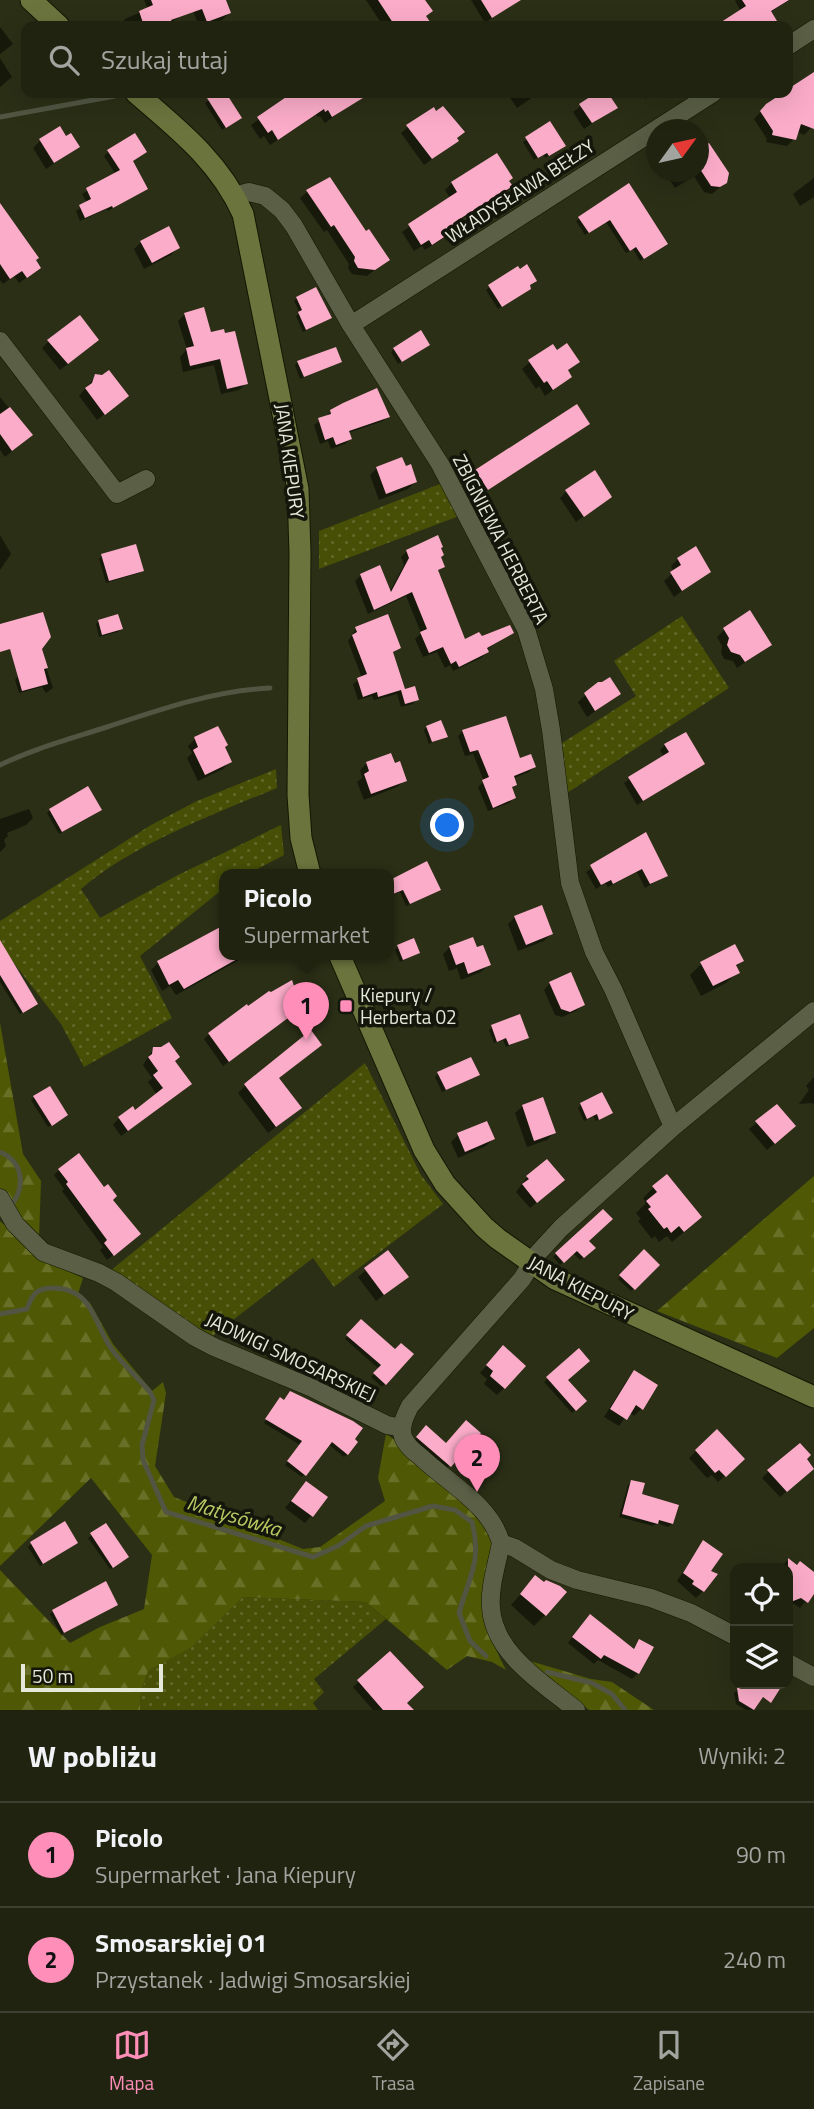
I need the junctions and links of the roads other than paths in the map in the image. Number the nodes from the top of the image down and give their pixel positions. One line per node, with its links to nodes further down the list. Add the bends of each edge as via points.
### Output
1 (32, 0): 2 (street)
2 (54, 21)
3 (814, 29): 4 (street)
4 (793, 43)
5 (141, 98): 7 (street, JANA KIEPURY, via 210,159)
6 (705, 98): 8 (street, WŁADYSŁAWA BEŁZY)
7 (235, 195): 8 (street, ZBIGNIEWA HERBERTA, via 265,196 282,210); 11 (street, JANA KIEPURY, via 243,214 298,489 298,795)
8 (351, 325): 14 (street, ZBIGNIEWA HERBERTA, via 440,464 526,629 549,716 570,883 594,952)
9 (0, 341): 10 (street, via 117,494)
10 (146, 479)
11 (309, 869)
12 (343, 960): 16 (street, JANA KIEPURY, via 436,1171 484,1227)
13 (814, 1011): 14 (street)
14 (673, 1127): 16 (street, via 577,1213)
15 (0, 1198): 18 (street, JADWIGI SMOSARSKIEJ, via 15,1224 43,1252 116,1282 195,1337)
16 (531, 1264): 17 (street, JANA KIEPURY); 18 (street, via 410,1406)
17 (814, 1397)
18 (402, 1428): 19 (street, via 412,1449 480,1508)
19 (501, 1543): 20 (street, via 551,1570 651,1598); 23 (street, via 490,1605 498,1635 522,1665)
20 (730, 1633)
21 (793, 1666): 22 (street)
22 (814, 1677)
23 (576, 1710)

